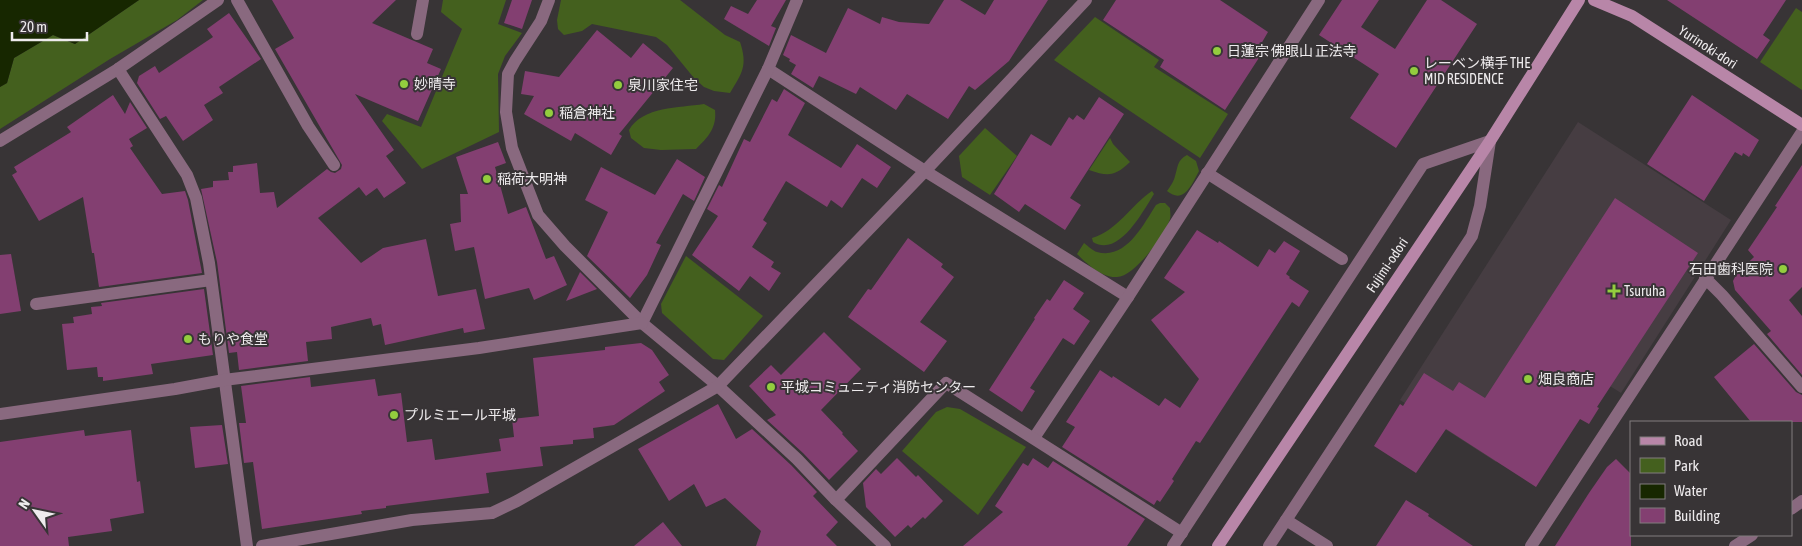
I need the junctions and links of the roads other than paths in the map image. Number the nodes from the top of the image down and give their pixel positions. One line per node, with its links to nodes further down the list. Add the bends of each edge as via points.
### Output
1 (218, 0): 11 (street)
2 (236, 0): 17 (street, via 316,141)
3 (423, 0): 10 (street)
4 (549, 0): 25 (street, via 541,21 508,74 506,112 512,148 538,215)
5 (797, 0): 12 (street)
6 (1086, 0): 18 (street)
7 (1319, 0): 19 (street)
8 (1579, 0): 15 (street, Fujimi-odori)
9 (1594, 0): 13 (street, Yurinoki-dori, via 1632,16)
10 (417, 34)
11 (118, 68): 16 (street); 22 (street, via 186,175 196,198)
12 (768, 69): 18 (street); 25 (street)
13 (1802, 125)
14 (1802, 132): 21 (street)
15 (1490, 140): 32 (street, via 1472,236); 33 (street, via 1423,164); 39 (street, Fujimi-odori)
16 (0, 142)
17 (334, 165)
18 (925, 171): 23 (street); 27 (street)
19 (1207, 174): 20 (street); 23 (street)
20 (1342, 259)
21 (1705, 278): 28 (street); 42 (street)
22 (211, 280): 24 (street); 26 (street)
23 (1128, 297): 30 (street)
24 (36, 304)
25 (642, 323): 26 (street, via 479,348); 27 (street)
26 (224, 380): 29 (street); 35 (street)
27 (718, 386): 31 (street); 36 (street, via 492,513 412,520)
28 (1802, 387)
29 (0, 414)
30 (1034, 438): 31 (street, via 946,383); 33 (street)
31 (836, 500): 37 (street)
32 (1286, 520): 40 (street); 41 (street)
33 (1182, 533): 38 (street)
34 (1750, 536): 43 (street)
35 (247, 546)
36 (262, 546)
37 (885, 546)
38 (1173, 546)
39 (1218, 546)
40 (1269, 546)
41 (1326, 546)
42 (1531, 546)
43 (1735, 546)

